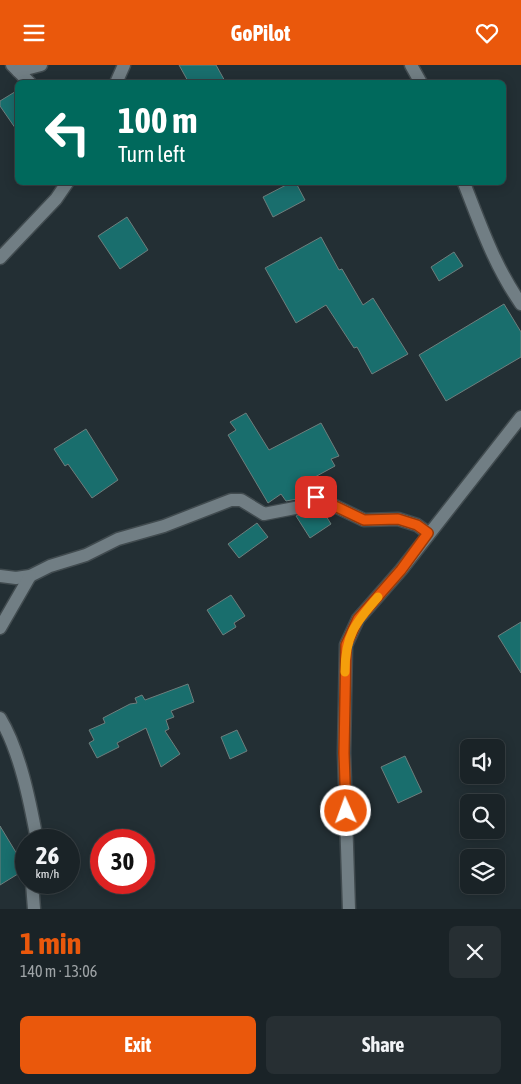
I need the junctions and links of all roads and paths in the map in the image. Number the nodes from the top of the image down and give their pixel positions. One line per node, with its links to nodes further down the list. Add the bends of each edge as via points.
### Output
1 (41, 65): 4 (street)
2 (124, 65): 6 (street)
3 (410, 65): 7 (street)
4 (15, 68): 5 (street)
5 (27, 80)
6 (117, 80)
7 (419, 80)
8 (66, 185): 10 (street)
9 (465, 185): 11 (street, via 489,250)
10 (0, 258)
11 (521, 304)
12 (521, 417): 13 (street, via 482,470)
13 (428, 533): 15 (street, via 417,525 398,519 364,520 316,497 300,507 264,514 241,500 231,500 164,526 118,539); 21 (street, via 358,619 346,645 344,753)
14 (0, 575): 15 (street)
15 (30, 576): 16 (street)
16 (0, 628)
17 (0, 718): 18 (street, via 27,789)
18 (36, 829)
19 (33, 894): 20 (street)
20 (34, 909)
21 (349, 909)

